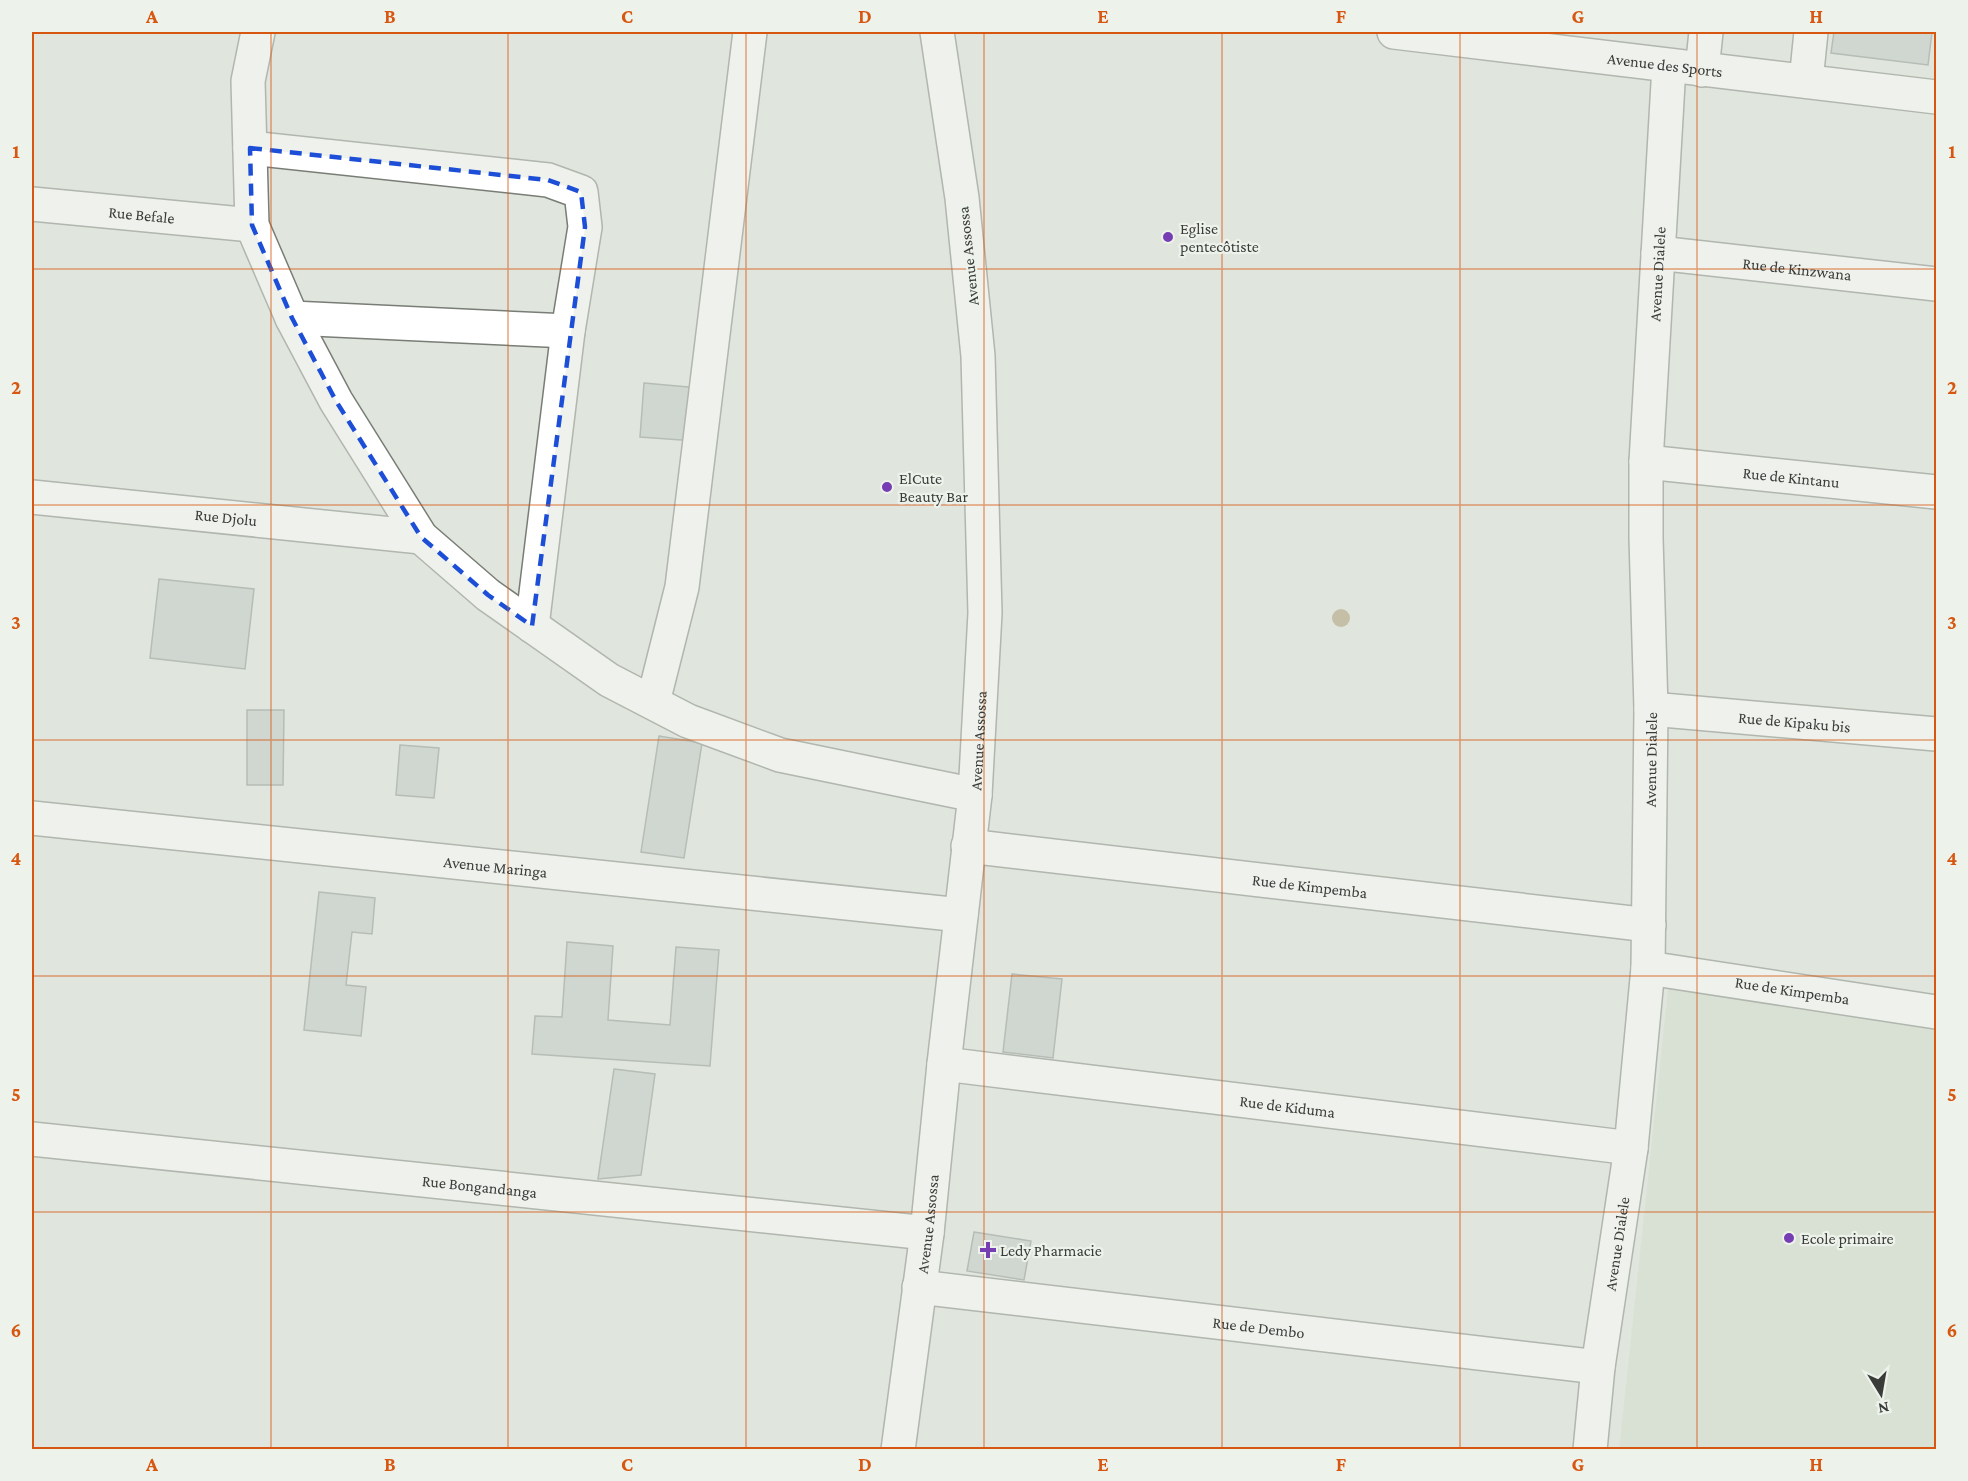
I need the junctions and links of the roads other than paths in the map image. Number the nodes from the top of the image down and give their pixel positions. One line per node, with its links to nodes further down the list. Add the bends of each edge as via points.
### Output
1 (258, 32): 12 (street, via 248,81)
2 (750, 32): 24 (street, via 682,587)
3 (937, 32): 27 (street, Avenue Assossa, via 962,198 978,356 986,613)
4 (1394, 32): 7 (street, Avenue des Sports)
5 (1706, 32): 9 (street)
6 (1811, 32): 10 (street)
7 (1523, 39): 8 (street, Avenue des Sports)
8 (1669, 66): 9 (street, Avenue des Sports); 15 (street, Avenue Dialele)
9 (1702, 70): 10 (street, Avenue des Sports)
10 (1806, 81): 11 (street, Avenue des Sports)
11 (1936, 97)
12 (250, 147): 14 (street); 18 (street, via 548,180 581,192 585,227)
13 (32, 204): 14 (street, Rue Befale)
14 (252, 225): 17 (street)
15 (1658, 253): 16 (street, Rue de Kinzwana); 19 (street, Avenue Dialele)
16 (1936, 284)
17 (292, 318): 18 (street); 22 (street, via 336,401)
18 (568, 331): 23 (street)
19 (1646, 462): 20 (street, Rue de Kintanu); 25 (street, Avenue Dialele)
20 (1936, 492)
21 (32, 497): 22 (street, Rue Djolu)
22 (421, 537): 23 (street)
23 (531, 626): 24 (street, via 609,680)
24 (653, 702): 27 (street, via 688,721 780,755)
25 (1652, 709): 26 (street, Rue de Kipaku bis); 31 (street, Avenue Dialele)
26 (1936, 734)
27 (975, 795): 29 (street, Avenue Assossa)
28 (32, 818): 30 (street, Avenue Maringa)
29 (968, 846): 30 (street, Avenue Assossa); 31 (street, Rue de Kimpemba)
30 (961, 915): 34 (street, Avenue Assossa)
31 (1649, 925): 32 (street, Avenue Dialele)
32 (1648, 968): 33 (street, Rue de Kimpemba); 36 (street, Avenue Dialele)
33 (1936, 1012)
34 (944, 1064): 36 (street, Rue de Kiduma); 37 (street, Avenue Assossa)
35 (32, 1139): 37 (street, Rue Bongandanga)
36 (1631, 1148): 39 (street, Avenue Dialele)
37 (927, 1233): 38 (street, Avenue Assossa)
38 (919, 1287): 39 (street, Rue de Dembo); 40 (street, Avenue Assossa)
39 (1598, 1367): 41 (street, Avenue Dialele)
40 (898, 1449)
41 (1590, 1449)

